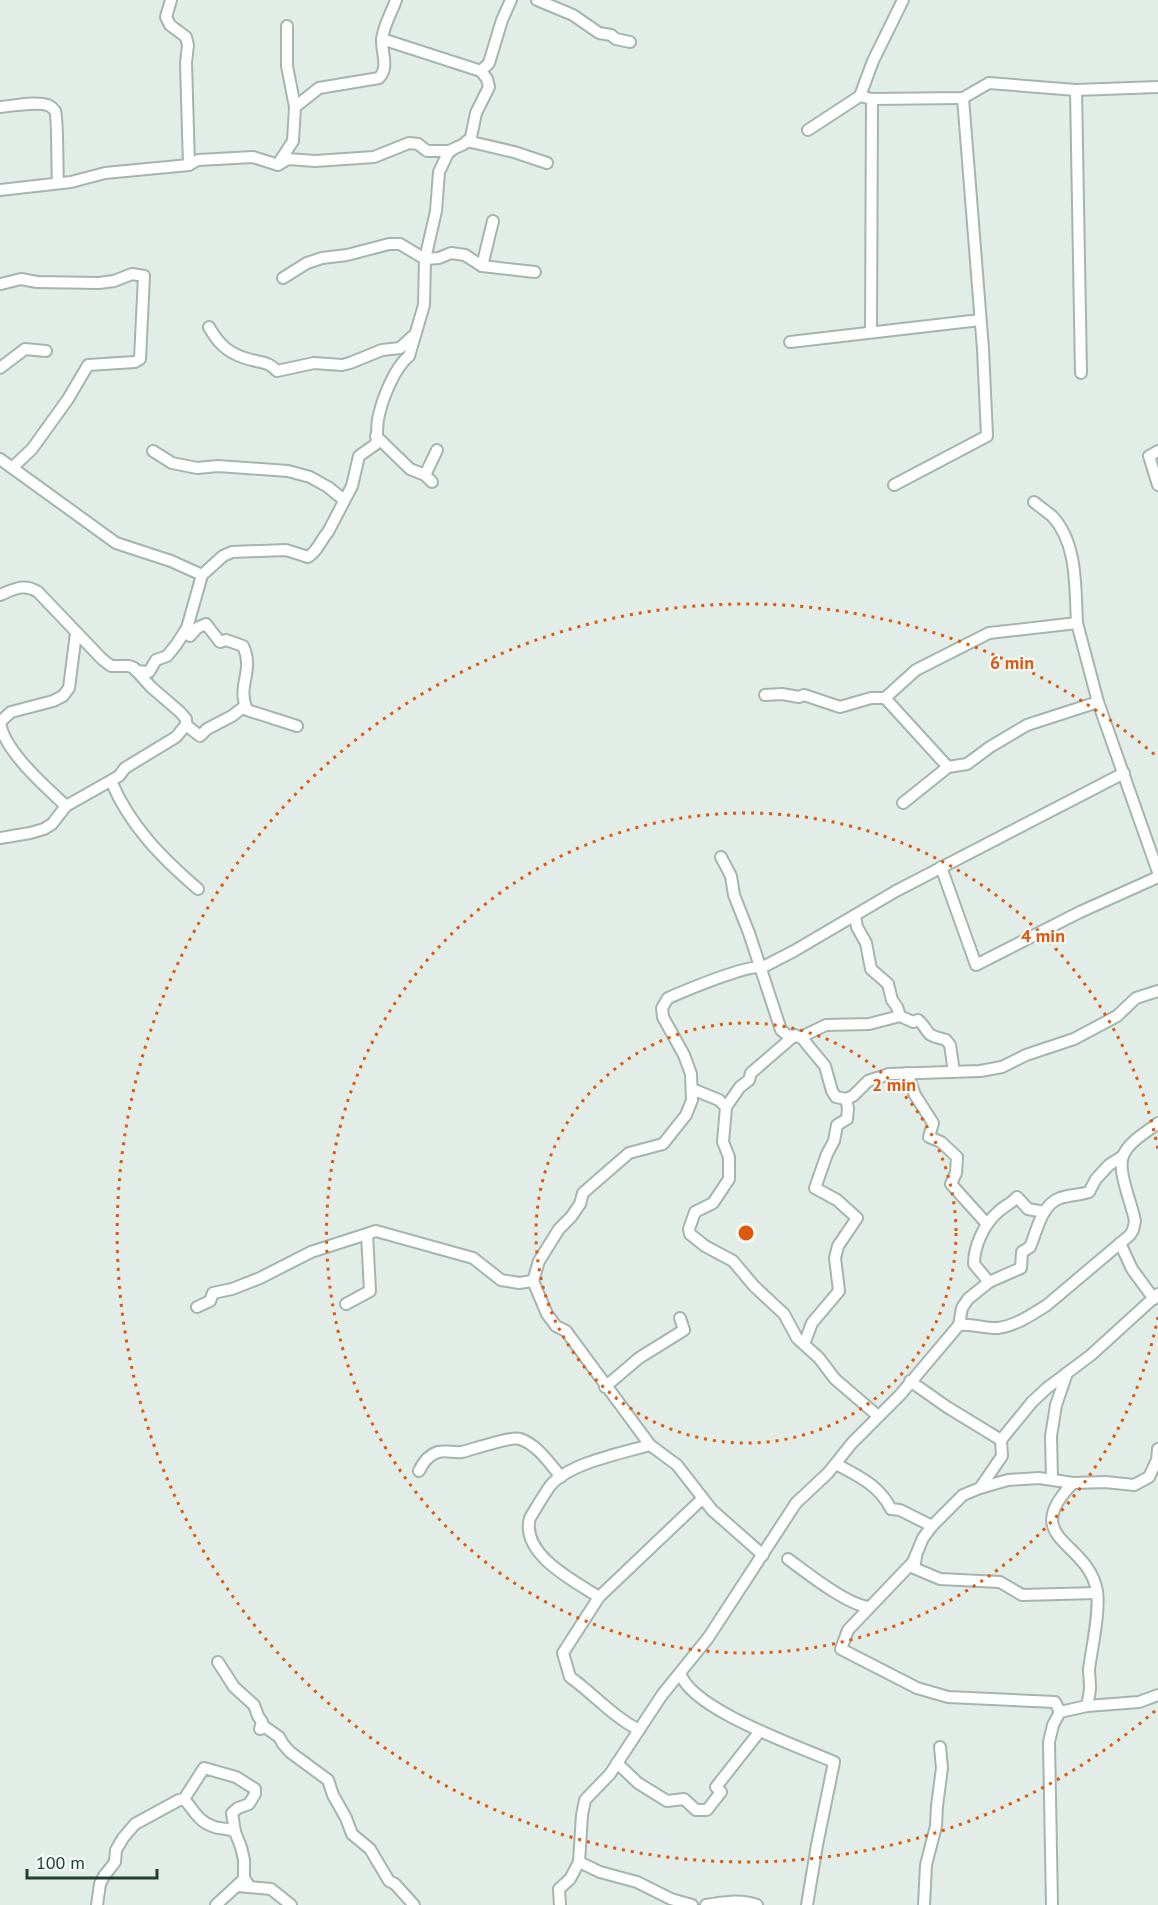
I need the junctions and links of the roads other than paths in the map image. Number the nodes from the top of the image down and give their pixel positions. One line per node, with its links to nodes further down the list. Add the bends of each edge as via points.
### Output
1 (171, 0): 21 (street, via 166,16 170,25 186,37 188,45)
2 (396, 0): 7 (street)
3 (511, 0): 9 (street, via 489,63)
4 (537, 0): 8 (street, via 573,15 599,33)
5 (903, 0): 12 (street)
6 (286, 26): 16 (street, via 287,66)
7 (382, 39): 9 (street); 16 (street, via 385,66 380,78 319,88)
8 (630, 42)
9 (481, 71): 18 (street, via 489,87 476,112)
10 (1158, 87): 11 (street)
11 (1076, 90): 13 (street, via 989,83); 41 (street)
12 (860, 96): 14 (street); 17 (street)
13 (963, 98): 14 (street); 32 (street)
14 (872, 99): 34 (street)
15 (0, 107): 23 (street, via 36,103 56,111)
16 (295, 107): 22 (street, via 292,141)
17 (808, 130)
18 (470, 142): 19 (street); 20 (street)
19 (451, 151): 22 (street, via 428,151 409,143 374,157 288,159); 26 (street, via 439,172 436,211)
20 (547, 163)
21 (189, 165): 22 (street, via 198,160 252,157); 23 (street, via 105,173)
22 (278, 165)
23 (58, 183): 24 (street)
24 (0, 190)
25 (493, 221): 27 (street)
26 (425, 259): 27 (street, via 451,253 465,255); 30 (street, via 400,244 389,244 322,258); 35 (street, via 424,305)
27 (482, 266): 28 (street)
28 (535, 272)
29 (0, 276): 31 (street)
30 (283, 278)
31 (0, 284): 47 (street, via 21,279 99,283 132,274 144,276 140,359 88,365 32,449)
32 (980, 321): 34 (street); 48 (street, via 987,435)
33 (208, 327): 37 (street, via 222,347 270,363 277,371 314,363 342,365 382,350)
34 (871, 333): 36 (street)
35 (414, 336): 37 (street); 39 (street)
36 (790, 342)
37 (400, 348): 39 (street)
38 (45, 351): 40 (street, via 25,349)
39 (410, 356): 42 (street, via 403,360 387,388)
40 (0, 368)
41 (1081, 373)
42 (376, 436): 43 (street, via 410,470 428,479); 50 (street, via 374,447 359,456)
43 (437, 450)
44 (153, 451): 50 (street, via 172,462 197,468 288,471 310,477)
45 (1158, 451): 49 (street, via 1149,456)
46 (0, 459): 47 (street)
47 (13, 467): 52 (street, via 116,543)
48 (894, 485)
49 (1158, 485)
50 (344, 500): 52 (street, via 315,553 308,557 286,550 232,552)
51 (1034, 502): 54 (street, via 1052,517 1070,548)
52 (202, 575): 55 (street)
53 (0, 595): 56 (street, via 15,588 28,587 38,592)
54 (1077, 623): 59 (street, via 989,633 916,670); 60 (street)
55 (187, 628): 57 (street, via 170,653 156,660 151,671); 61 (street, via 190,636 206,624 220,642 243,646 249,664 243,684)
56 (76, 633): 57 (street, via 107,664); 68 (street, via 69,688 63,696 11,712 0,722 26,767)
57 (136, 670): 62 (street, via 180,712)
58 (765, 695): 59 (street, via 804,695 840,707)
59 (885, 698): 64 (street)
60 (1098, 702): 64 (street, via 1027,725 967,764); 65 (street)
61 (245, 706): 62 (street, via 202,736); 63 (street, via 247,710)
62 (186, 725): 66 (street, via 177,737 125,768)
63 (297, 726)
64 (948, 767): 67 (street)
65 (1124, 773): 71 (street); 72 (street)
66 (111, 781): 68 (street); 74 (street, via 135,823 164,860)
67 (903, 803)
68 (66, 806): 69 (street, via 44,829)
69 (0, 837)
70 (721, 857): 76 (street)
71 (940, 867): 73 (street, via 976,965); 75 (street)
72 (1158, 872)
73 (1158, 877)
74 (198, 889)
75 (855, 916): 76 (street); 78 (street, via 871,969 888,984)
76 (761, 968): 79 (street, via 781,1030); 82 (street, via 738,971 664,1003 663,1017 684,1055)
77 (1158, 992): 80 (street, via 1136,998 1117,1016 1063,1044 1002,1067)
78 (900, 1016): 79 (street, via 869,1024 826,1025); 80 (street, via 913,1022 918,1020 934,1038 946,1040)
79 (798, 1036): 83 (street, via 825,1066 832,1091); 84 (street, via 751,1073)
80 (954, 1072): 81 (street)
81 (907, 1073): 83 (street, via 868,1081); 88 (street, via 915,1095 933,1123 929,1137 957,1157 951,1184)
82 (693, 1089): 84 (street); 91 (street, via 686,1115 663,1143 629,1153 583,1193 580,1204 559,1228 540,1261)
83 (846, 1099): 98 (street, via 847,1119 837,1125 815,1188 837,1200 857,1218 838,1246 835,1258 839,1291 812,1323)
84 (726, 1107): 98 (street, via 723,1142 729,1157 729,1179 714,1203 695,1212 690,1234 733,1261 784,1314)
85 (1158, 1123): 86 (street)
86 (1123, 1156): 87 (street, via 1102,1172 1089,1192 1060,1198); 90 (street, via 1122,1168 1135,1221 1133,1230)
87 (1044, 1212): 88 (street, via 1028,1209 1017,1197); 92 (street, via 1030,1247 1022,1252 1022,1267)
88 (987, 1224): 92 (street, via 978,1243 975,1264)
89 (367, 1234): 91 (street, via 376,1231 455,1252 510,1282); 94 (street, via 370,1291); 95 (street, via 311,1252 260,1278 213,1293 210,1301)
90 (1120, 1243): 93 (street, via 1132,1269); 97 (street, via 1033,1314 1000,1328)
91 (533, 1281): 101 (street, via 547,1314 566,1331)
92 (989, 1282): 97 (street, via 968,1299)
93 (1156, 1296): 99 (street)
94 (346, 1304)
95 (197, 1307)
96 (680, 1318): 101 (street, via 684,1330 639,1358)
97 (959, 1325): 100 (street)
98 (804, 1344): 102 (street, via 835,1379)
99 (1067, 1373): 103 (street, via 1032,1402); 110 (street, via 1051,1436)
100 (910, 1381): 102 (street); 103 (street)
101 (606, 1387): 104 (street)
102 (878, 1416): 106 (street)
103 (1001, 1440): 112 (street, via 1002,1456)
104 (650, 1445): 109 (street); 113 (street, via 677,1464)
105 (1158, 1449): 107 (street)
106 (836, 1464): 114 (street, via 875,1487 891,1509); 115 (street, via 796,1503)
107 (1156, 1470): 111 (street, via 1134,1485)
108 (419, 1471): 109 (street, via 429,1457 439,1452 459,1452 519,1438 539,1452)
109 (561, 1477): 119 (street, via 551,1485 530,1518 529,1537 558,1571)
110 (1052, 1479): 111 (street); 112 (street, via 1008,1480)
111 (1073, 1483): 118 (street, via 1056,1506 1052,1519 1057,1536 1081,1557 1089,1570)
112 (980, 1488): 114 (street, via 963,1495)
113 (702, 1499): 115 (street); 119 (street)
114 (932, 1526): 116 (street)
115 (763, 1555): 122 (street)
116 (916, 1557): 118 (street, via 914,1568 940,1579 1000,1582 1022,1595); 120 (street)
117 (788, 1559): 120 (street, via 851,1601)
118 (1097, 1593): 124 (street)
119 (598, 1598): 126 (street, via 563,1653 570,1677 619,1720)
120 (869, 1607): 125 (street, via 848,1630 841,1649 917,1688 948,1697 1055,1702)
121 (218, 1662): 137 (street, via 234,1688 254,1705 262,1722 260,1729 265,1727 279,1737 290,1752 328,1780 352,1834 370,1849 389,1881)
122 (680, 1673): 126 (street); 127 (street, via 698,1696)
123 (1158, 1695): 124 (street, via 1139,1702)
124 (1087, 1706): 125 (street)
125 (1060, 1712): 144 (street, via 1049,1742)
126 (639, 1730): 129 (street)
127 (759, 1731): 129 (street, via 716,1787 721,1792 707,1810 696,1810 684,1799 667,1802); 142 (street, via 834,1762)
128 (940, 1747): 143 (street, via 942,1768 936,1826 926,1865)
129 (617, 1763): 132 (street, via 583,1804)
130 (184, 1799): 131 (street, via 202,1821); 131 (street, via 204,1768 246,1782 255,1794 249,1804 232,1813); 134 (street, via 135,1824 123,1838 115,1862 100,1884)
131 (235, 1832): 133 (street, via 242,1847)
132 (579, 1862): 138 (street, via 559,1889); 139 (street)
133 (244, 1883): 135 (street); 136 (street, via 271,1889)
134 (97, 1905)
135 (216, 1905)
136 (291, 1905)
137 (414, 1905)
138 (560, 1905)
139 (692, 1905)
140 (706, 1905): 141 (street)
141 (757, 1905)
142 (807, 1905)
143 (924, 1905)
144 (1052, 1905)

